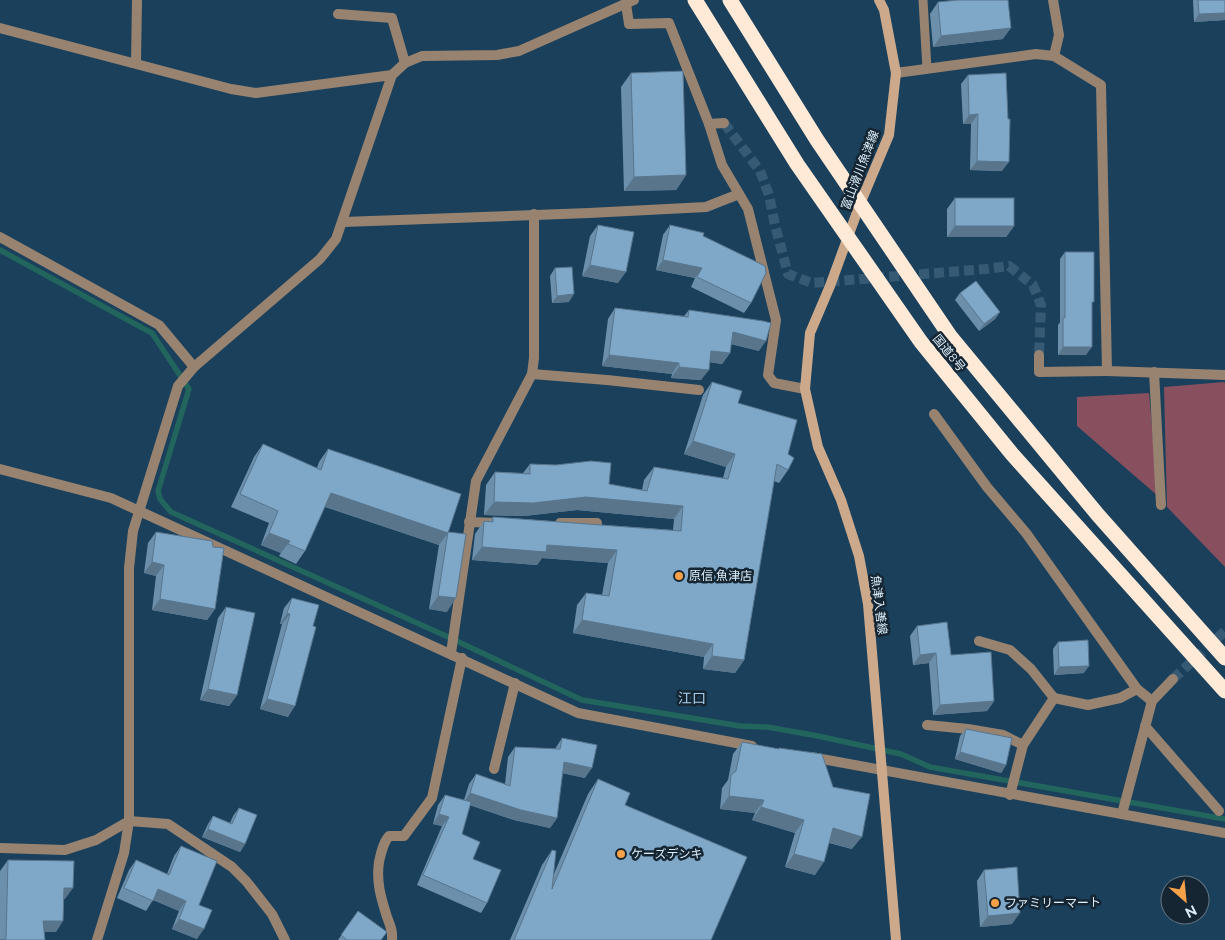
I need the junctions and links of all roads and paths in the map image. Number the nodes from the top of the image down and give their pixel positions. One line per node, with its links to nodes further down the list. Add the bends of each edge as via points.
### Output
1 (137, 0): 11 (street)
2 (695, 0): 22 (highway, 国道8号, via 797,164)
3 (730, 0): 19 (highway, 国道8号)
4 (879, 0): 14 (main road, 富山滑川魚津線, via 884,10)
5 (923, 0): 13 (lane)
6 (1053, 0): 10 (street, via 1059,35)
7 (630, 2): 12 (street, via 519,51 497,55 422,56); 17 (street, via 629,24 669,23)
8 (338, 14): 12 (street, via 392,18)
9 (0, 28): 11 (street)
10 (1054, 56): 13 (street, via 1036,54); 27 (street, via 1101,85)
11 (136, 63): 15 (street, via 256,93)
12 (405, 63): 15 (street)
13 (927, 69): 14 (street)
14 (896, 74): 19 (main road, 富山滑川魚津線, via 889,135)
15 (392, 75): 21 (street)
16 (724, 123): 17 (street)
17 (709, 124): 18 (street, via 722,165)
18 (739, 194): 20 (street, via 706,207); 31 (street, via 748,209 776,320 768,375 774,383)
19 (860, 204): 22 (main road, 富山滑川魚津線); 44 (highway, 国道8号, via 950,336 1098,516)
20 (534, 214): 21 (street); 29 (street)
21 (343, 222): 26 (street, via 336,239 320,259)
22 (848, 236): 24 (main road, 富山滑川魚津線); 48 (highway, 国道8号, via 921,342 1012,454)
23 (0, 237): 26 (street, via 159,325)
24 (830, 286): 31 (main road, 魚津入善線, via 810,333)
25 (1039, 356): 27 (street, via 1039,372)
26 (194, 367): 36 (street, via 178,386)
27 (1107, 371): 28 (street)
28 (1154, 372): 30 (street); 35 (street)
29 (532, 374): 32 (street); 37 (street, via 476,481)
30 (1225, 375)
31 (805, 389): 57 (main road, 魚津入善線, via 818,448 859,556 868,604)
32 (699, 390)
33 (934, 414): 47 (street, via 987,487 1026,533)
34 (0, 469): 36 (street, via 111,498)
35 (1161, 505)
36 (140, 510): 42 (street); 61 (street, via 133,530 129,568)
37 (469, 522): 38 (street); 42 (street)
38 (508, 523)
39 (548, 523): 40 (street)
40 (597, 523)
41 (979, 641): 49 (street, via 1010,650 1031,669)
42 (451, 653): 43 (street)
43 (462, 658): 46 (street); 66 (street, via 432,798 404,836 389,836 380,854 377,877)
44 (1225, 658)
45 (1173, 679): 50 (street)
46 (515, 683): 54 (street, via 578,713); 56 (street)
47 (1137, 689): 49 (street, via 1120,698 1088,705); 50 (street)
48 (1225, 691)
49 (1054, 698): 53 (street)
50 (1152, 701): 52 (street)
51 (927, 725): 53 (street, via 1003,735)
52 (1145, 726): 59 (street); 60 (street)
53 (1023, 745): 58 (street)
54 (764, 748)
55 (803, 756): 57 (street)
56 (494, 769)
57 (882, 770): 58 (street); 67 (main road, 魚津入善線)
58 (1010, 794): 60 (street)
59 (1219, 811)
60 (1122, 814): 62 (street)
61 (129, 821): 63 (street, via 96,840 65,850); 64 (street, via 124,853); 65 (street, via 168,824 232,867 272,914)
62 (1225, 833)
63 (0, 848)
64 (97, 940)
65 (285, 940)
66 (392, 940)
67 (896, 940)

